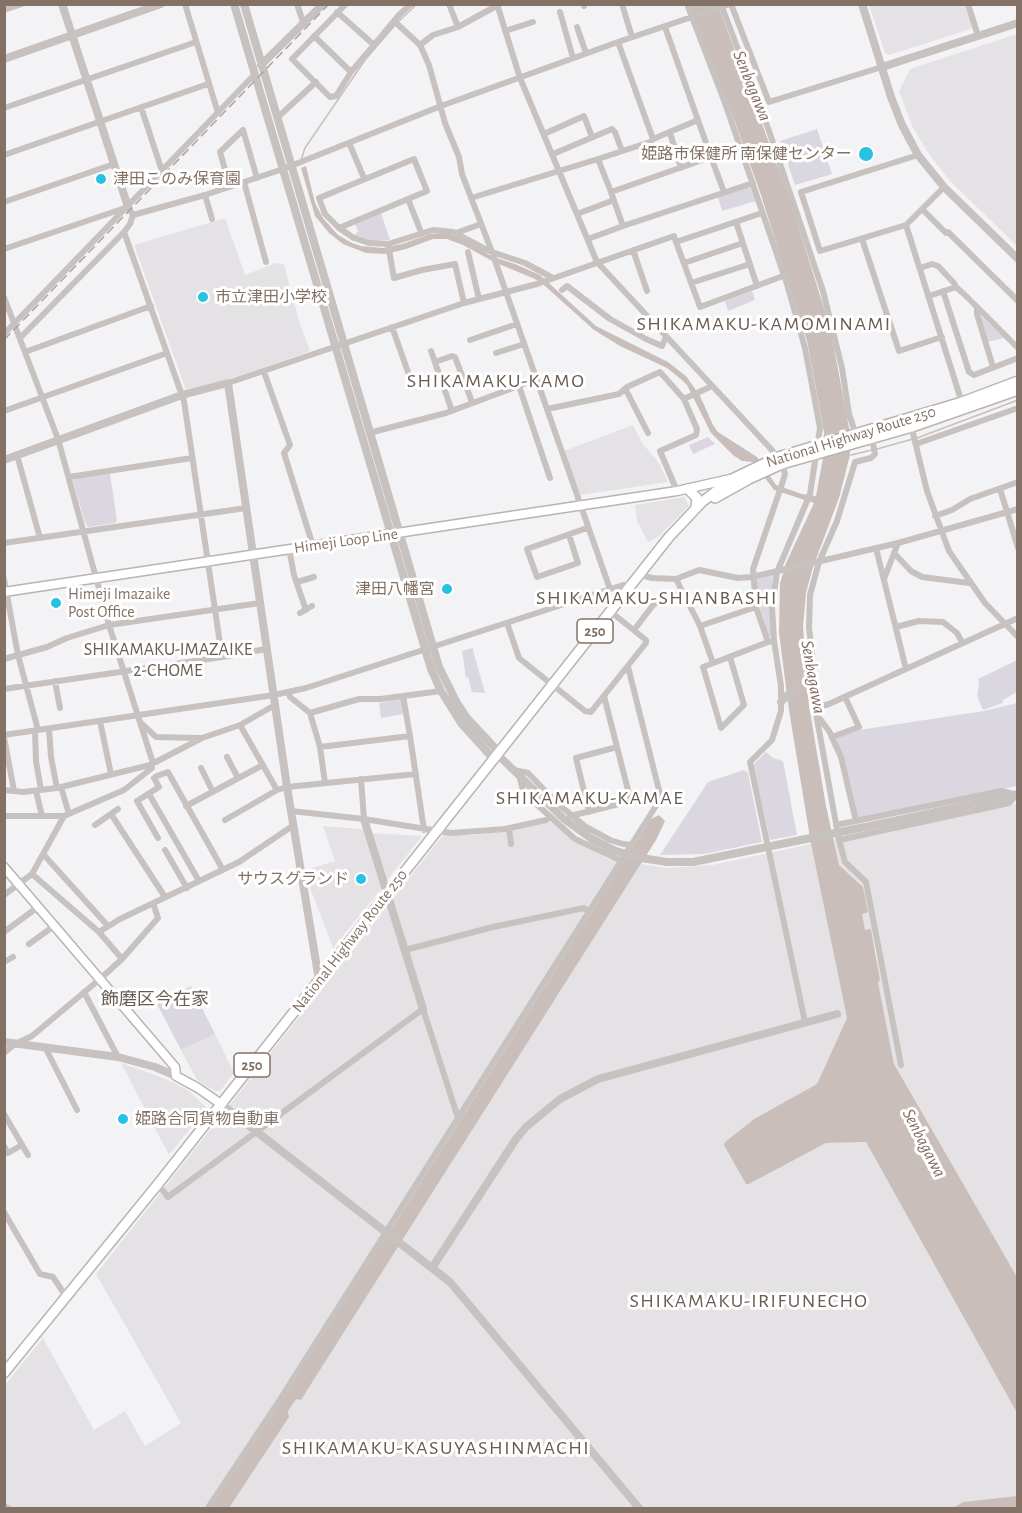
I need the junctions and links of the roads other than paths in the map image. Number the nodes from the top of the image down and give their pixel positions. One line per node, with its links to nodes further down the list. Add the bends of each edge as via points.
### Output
1 (22, 4): 18 (street)
2 (62, 4): 30 (street)
3 (161, 4): 30 (street)
4 (185, 4): 34 (street)
5 (234, 4): 44 (street)
6 (244, 4): 41 (street)
7 (297, 4): 22 (street)
8 (323, 4): 22 (street)
9 (346, 4): 19 (street)
10 (411, 4): 24 (street)
11 (448, 4): 26 (street)
12 (622, 4): 33 (street)
13 (687, 4): 21 (street)
14 (862, 4): 42 (street)
15 (968, 4): 32 (street)
16 (497, 5): 26 (street); 28 (street)
17 (728, 5): 21 (street); 42 (street, via 769,102); 169 (street, via 823,291)
18 (4, 10)
19 (337, 12): 31 (street); 36 (street)
20 (560, 12): 39 (street)
21 (692, 18): 27 (street); 75 (street)
22 (303, 22): 41 (street)
23 (533, 22): 28 (street)
24 (396, 23): 36 (street); 37 (street)
25 (1017, 23): 32 (street)
26 (458, 27): 37 (street, via 433,35)
27 (665, 27): 33 (street); 54 (street)
28 (505, 31): 45 (street)
29 (577, 32): 38 (street)
30 (71, 36): 40 (street); 46 (street)
31 (314, 36): 43 (street); 47 (street, via 292,59)
32 (978, 36): 42 (street)
33 (632, 37): 35 (street)
34 (196, 42): 46 (street); 48 (street)
35 (618, 42): 38 (street); 59 (street)
36 (377, 44): 43 (street)
37 (420, 45): 49 (street)
38 (586, 53): 39 (street)
39 (573, 58): 45 (street)
40 (4, 59)
41 (261, 65): 53 (street)
42 (882, 67): 64 (street, via 902,125)
43 (351, 72): 47 (street, via 336,96 330,97)
44 (255, 74): 52 (street); 68 (street)
45 (520, 78): 49 (street); 57 (street)
46 (87, 80): 51 (street); 55 (street)
47 (316, 82): 53 (street)
48 (208, 84): 50 (street); 52 (street)
49 (441, 106): 60 (street); 81 (street)
50 (141, 107): 55 (street); 70 (street)
51 (4, 108)
52 (218, 114): 70 (street)
53 (277, 118): 68 (street)
54 (698, 120): 56 (street); 65 (street)
55 (100, 121): 63 (street); 67 (street)
56 (670, 133): 59 (street); 69 (street)
57 (544, 134): 58 (street, via 584,116); 62 (street)
58 (592, 137): 61 (street, via 612,129); 62 (street)
59 (653, 139): 61 (street)
60 (349, 143): 68 (street); 73 (street)
61 (622, 151): 66 (street)
62 (553, 154): 71 (street)
63 (4, 155)
64 (918, 155): 76 (street); 99 (street, via 801,192 820,251)
65 (711, 157): 69 (street); 79 (street)
66 (598, 159): 71 (street); 78 (street)
67 (114, 164): 84 (street); 85 (street)
68 (287, 168): 72 (street); 139 (street)
69 (681, 168): 78 (street)
70 (162, 171): 85 (street)
71 (560, 172): 81 (street); 88 (street)
72 (256, 178): 74 (street); 77 (street, via 243,130 220,152)
73 (364, 178): 82 (street, via 414,159 427,192); 95 (street, via 318,198 325,214)
74 (244, 182): 77 (street); 109 (street)
75 (753, 183): 79 (street); 87 (street)
76 (944, 186): 86 (street); 108 (street)
77 (230, 187): 80 (street)
78 (611, 192): 83 (street)
79 (724, 192): 94 (street)
80 (205, 195): 89 (street); 90 (street)
81 (471, 198): 92 (street)
82 (408, 199): 95 (street); 97 (street)
83 (614, 200): 88 (street); 94 (street)
84 (4, 202)
85 (128, 207): 89 (street); 104 (street); 130 (street)
86 (922, 209): 93 (street); 126 (street)
87 (762, 213): 91 (street); 114 (street)
88 (577, 214): 100 (street)
89 (133, 215): 96 (street)
90 (212, 219)
91 (736, 222): 101 (street); 102 (street)
92 (482, 224): 98 (street); 107 (street)
93 (906, 225): 99 (street); 113 (street)
94 (623, 226): 100 (street)
95 (339, 228): 103 (street, via 362,240)
96 (124, 232): 128 (street); 136 (street)
97 (421, 232): 98 (street); 103 (street)
98 (456, 233): 107 (street)
99 (862, 238): 135 (street, via 899,351)
100 (588, 239): 110 (street)
101 (676, 242): 105 (street, via 674,236); 111 (street)
102 (743, 243): 111 (street); 112 (street)
103 (388, 244): 127 (street, via 394,278 455,264)
104 (4, 249)
105 (633, 250): 110 (street); 120 (street)
106 (468, 252): 125 (street)
107 (492, 252): 115 (street); 122 (street)
108 (1017, 259)
109 (266, 262)
110 (597, 262): 115 (street); 134 (street)
111 (684, 263): 116 (street)
112 (750, 264): 116 (street); 117 (street)
113 (920, 268): 118 (street, via 938,266); 123 (street)
114 (783, 276): 117 (street); 172 (street, via 797,314 812,381 820,428)
115 (553, 278): 122 (street)
116 (691, 283): 117 (street, via 700,307)
117 (757, 286)
118 (956, 287): 121 (street); 129 (street)
119 (562, 290): 134 (street, via 567,286 610,319 646,339 662,346)
120 (647, 291)
121 (943, 291): 123 (street); 147 (street, via 969,372 974,375)
122 (506, 293): 125 (street); 131 (street)
123 (929, 296): 135 (street)
124 (5, 299): 130 (street)
125 (480, 299): 127 (street)
126 (1017, 301)
127 (464, 303): 132 (street)
128 (151, 306): 142 (street); 143 (street)
129 (977, 307): 140 (street); 147 (street)
130 (15, 323): 133 (street); 136 (street)
131 (517, 324): 137 (street); 138 (street)
132 (392, 327): 139 (street); 149 (street)
133 (4, 334)
134 (666, 337): 154 (street)
135 (942, 337): 161 (street)
136 (20, 338): 142 (street)
137 (470, 340)
138 (524, 344): 144 (street); 150 (street)
139 (339, 346): 148 (street); 166 (street); 195 (street)
140 (1017, 348)
141 (431, 351): 146 (street)
142 (25, 352): 158 (street)
143 (167, 353): 157 (street); 158 (street)
144 (496, 353)
145 (1017, 358): 147 (street)
146 (435, 363): 160 (street, via 455,357); 165 (street)
147 (993, 367)
148 (264, 372): 152 (street); 200 (street, via 290,445 284,453)
149 (408, 372)
150 (537, 380): 153 (street); 163 (street)
151 (1017, 381): 161 (highway, National Highway Route 250 / 250)
152 (228, 383): 157 (street); 186 (street)
153 (519, 386): 160 (street); 178 (street)
154 (712, 386): 159 (street); 176 (street)
155 (626, 390): 159 (street, via 660,372); 163 (street); 167 (street)
156 (1017, 390): 161 (highway, National Highway Route 250 / 250)
157 (182, 395): 170 (street); 174 (street)
158 (42, 397): 164 (street); 170 (street)
159 (684, 399): 184 (street, via 696,435 660,451)
160 (472, 402): 165 (street)
161 (963, 406): 168 (highway, National Highway Route 250 / 250)
162 (1017, 408): 168 (street)
163 (547, 409): 185 (street)
164 (4, 411)
165 (452, 411): 166 (street)
166 (369, 433): 195 (street)
167 (648, 433)
168 (913, 433): 169 (highway, National Highway Route 250 / 250); 171 (highway, National Highway Route 250 / 250); 191 (street)
169 (857, 437): 171 (highway, National Highway Route 250 / 250); 172 (highway, National Highway Route 250 / 250)
170 (58, 439): 173 (street); 177 (street)
171 (872, 442): 207 (street, via 875,454 871,459 855,462 842,508)
172 (816, 449): 176 (highway, National Highway Route 250 / 250); 208 (street, via 810,494)
173 (17, 455): 175 (street); 197 (street)
174 (192, 458): 177 (street); 190 (street)
175 (4, 460)
176 (777, 462): 179 (highway, National Highway Route 250 / 250); 211 (street, via 785,474)
177 (69, 477): 193 (street)
178 (550, 478)
179 (733, 483): 181 (highway, National Highway Route 250 / 250); 182 (main road, Himeji Loop Line); 188 (highway, National Highway Route 250 / 250)
180 (1017, 483): 183 (street)
181 (721, 487): 182 (main road, Himeji Loop Line); 188 (highway, National Highway Route 250 / 250)
182 (688, 489): 184 (main road, Himeji Loop Line); 188 (highway, via 697,498)
183 (1000, 489): 189 (street); 191 (street)
184 (677, 491): 185 (main road, Himeji Loop Line)
185 (581, 505): 192 (street); 195 (main road, Himeji Loop Line)
186 (246, 507): 190 (street); 205 (street)
187 (1017, 509): 189 (street)
188 (695, 510): 209 (highway, National Highway Route 250 / 250)
189 (1008, 512): 194 (street); 202 (street)
190 (201, 513): 193 (street); 206 (street)
191 (935, 516): 194 (street)
192 (587, 528): 196 (street); 219 (street)
193 (84, 531): 197 (street); 212 (street)
194 (941, 531): 199 (street); 217 (street)
195 (395, 533): 200 (main road, Himeji Loop Line); 239 (street)
196 (569, 535): 196 (street, via 527,549 537,577 578,563)
197 (40, 538): 198 (street)
198 (4, 543)
199 (898, 543): 201 (street); 204 (street)
200 (313, 546): 203 (main road, Himeji Loop Line)
201 (876, 548): 207 (street); 215 (street)
202 (1017, 548)
203 (289, 549): 205 (main road, Himeji Loop Line); 216 (street)
204 (894, 553): 215 (street); 217 (street, via 922,577)
205 (254, 554): 206 (main road, Himeji Loop Line); 222 (street)
206 (209, 561): 212 (main road, Himeji Loop Line); 224 (street)
207 (819, 562): 208 (street); 247 (street, via 810,605)
208 (777, 572): 211 (street); 237 (street)
209 (641, 575): 214 (street); 218 (highway, National Highway Route 250 / 250)
210 (314, 577): 216 (street)
211 (752, 577): 214 (street, via 699,570); 223 (street)
212 (97, 578): 220 (main road, Himeji Loop Line); 231 (street)
213 (4, 579): 220 (street)
214 (676, 579): 221 (street)
215 (884, 579): 234 (street)
216 (297, 582): 225 (street)
217 (969, 583): 229 (street)
218 (633, 585): 219 (street); 226 (highway, National Highway Route 250 / 250)
219 (610, 590): 228 (street)
220 (6, 592): 232 (street)
221 (683, 592): 233 (street); 235 (street, via 654,604)
222 (260, 603): 224 (street); 240 (street)
223 (756, 607): 233 (street); 237 (street)
224 (214, 610): 231 (street); 242 (street)
225 (306, 610)
226 (610, 612): 235 (street); 252 (highway, National Highway Route 250 / 250)
227 (1017, 618): 229 (street)
228 (507, 623): 239 (street); 252 (street, via 519,658)
229 (1004, 623): 236 (street); 238 (street)
230 (4, 626): 232 (street)
231 (109, 626): 241 (street); 249 (street)
232 (13, 627): 241 (street)
233 (700, 627): 245 (street)
234 (896, 627): 238 (street, via 919,621 943,621); 248 (street)
235 (634, 630): 246 (street, via 646,643)
236 (1017, 637)
237 (771, 642): 243 (street); 260 (street)
238 (962, 642): 248 (street)
239 (428, 648): 254 (street); 255 (street); 279 (street, via 457,703)
240 (266, 649): 242 (street); 256 (street)
241 (18, 655): 244 (street); 251 (street)
242 (222, 657): 249 (street)
243 (730, 657): 245 (street); 245 (street, via 744,705 721,728 703,667)
244 (4, 658)
245 (712, 663)
246 (628, 667): 258 (street); 300 (street)
247 (813, 669): 260 (street); 263 (street)
248 (906, 669): 259 (street)
249 (124, 671): 250 (street); 266 (street)
250 (56, 681): 251 (street); 262 (street)
251 (26, 685): 253 (street); 270 (street)
252 (553, 686): 258 (street, via 585,711 591,712); 279 (highway, National Highway Route 250 / 250)
253 (4, 689)
254 (441, 691): 257 (street); 279 (street, via 461,723 489,754)
255 (288, 692): 256 (street); 264 (street)
256 (274, 695): 261 (street); 266 (street)
257 (403, 696): 264 (street, via 359,699); 272 (street)
258 (604, 696): 277 (street)
259 (845, 697): 263 (street); 273 (street, via 859,727)
260 (781, 702): 355 (street, via 772,740 750,762)
261 (275, 705): 268 (street); 293 (street)
262 (60, 708)
263 (815, 708): 265 (street)
264 (310, 713): 276 (street)
265 (818, 717): 273 (street); 318 (street)
266 (139, 719): 267 (street); 274 (street, via 156,737); 282 (street)
267 (100, 721): 269 (street); 285 (street)
268 (240, 725): 275 (street); 281 (street)
269 (49, 729): 270 (street); 292 (street)
270 (37, 730): 271 (street); 295 (street)
271 (4, 736): 297 (street)
272 (410, 736): 276 (street); 286 (street)
273 (831, 737): 315 (street, via 847,778)
274 (172, 738): 275 (street); 278 (street)
275 (201, 738): 278 (street)
276 (320, 747): 291 (street)
277 (617, 747): 302 (street); 306 (street, via 576,758)
278 (177, 751): 282 (street)
279 (498, 755): 284 (street); 321 (highway, National Highway Route 250 / 250)
280 (227, 757): 289 (street)
281 (262, 765): 289 (street); 296 (street)
282 (152, 766): 285 (street); 287 (street); 308 (street, via 124,790)
283 (201, 768): 298 (street)
284 (513, 770): 288 (street); 311 (street, via 528,773)
285 (111, 774): 292 (street)
286 (416, 774): 290 (street); 320 (street)
287 (157, 776): 299 (street, via 154,778 159,788); 303 (street, via 168,772)
288 (520, 777): 301 (street, bridge, via 564,819 592,839 616,851 667,862 693,862); 312 (street, via 523,792)
289 (238, 778): 298 (street)
290 (361, 779): 291 (street); 313 (street)
291 (325, 783): 293 (street)
292 (59, 787): 295 (street); 308 (street)
293 (288, 787): 296 (street); 305 (street)
294 (4, 790): 297 (street)
295 (38, 790): 297 (street); 310 (street)
296 (277, 790): 314 (street)
297 (14, 791)
298 (213, 792): 303 (street)
299 (149, 794): 322 (street, via 137,801); 332 (street)
300 (660, 794): 302 (street); 325 (street)
301 (1017, 794): 315 (street, via 1001,791); 323 (street, via 1009,803)
302 (631, 802): 306 (street)
303 (186, 806): 330 (street)
304 (118, 809): 307 (street)
305 (291, 811): 313 (street); 317 (street)
306 (589, 812): 311 (street)
307 (111, 814): 316 (street); 337 (street)
308 (66, 815): 310 (street); 327 (street)
309 (4, 816): 310 (street)
310 (42, 816)
311 (570, 816): 325 (street, via 601,836)
312 (551, 817): 319 (street); 328 (street, via 575,839)
313 (364, 819): 320 (street); 335 (street)
314 (225, 820)
315 (856, 821): 318 (street)
316 (95, 825)
317 (294, 825): 330 (street); 351 (street)
318 (836, 825): 323 (street)
319 (509, 828): 321 (street); 324 (street)
320 (424, 830): 321 (street)
321 (437, 831): 335 (highway, National Highway Route 250 / 250)
322 (158, 838)
323 (839, 840): 361 (street, via 845,862 866,882)
324 (511, 844)
325 (632, 845): 328 (street)
326 (165, 850): 334 (street)
327 (43, 854): 331 (street); 342 (street)
328 (622, 861): 340 (street)
329 (4, 867): 333 (main road)
330 (223, 870): 332 (street)
331 (32, 874): 333 (street); 344 (street)
332 (199, 881): 334 (street)
333 (19, 885): 336 (street); 339 (main road)
334 (187, 888): 337 (street)
335 (387, 894): 346 (street); 351 (highway, National Highway Route 250 / 250)
336 (4, 896)
337 (165, 897): 338 (street)
338 (153, 903): 342 (street); 348 (street, via 158,918)
339 (38, 907): 341 (main road); 343 (street)
340 (589, 912): 346 (street, via 584,908); 366 (street)
341 (54, 926): 345 (street); 350 (main road)
342 (108, 926): 344 (street)
343 (4, 932)
344 (99, 932): 348 (street)
345 (29, 944)
346 (405, 950): 353 (street)
347 (13, 957): 349 (street)
348 (122, 959): 350 (street)
349 (5, 962)
350 (100, 979): 352 (street); 362 (main road, via 175,1067)
351 (319, 980): 363 (highway, National Highway Route 250 / 250)
352 (84, 992): 357 (street, via 32,1036); 360 (street)
353 (423, 1009): 366 (street); 367 (street)
354 (837, 1014): 355 (street)
355 (805, 1022): 374 (street, via 609,1076 560,1099 516,1139)
356 (4, 1042): 357 (street)
357 (15, 1044): 358 (street); 359 (street)
358 (44, 1046): 360 (street); 364 (street)
359 (4, 1053)
360 (118, 1057): 362 (street)
361 (901, 1065)
362 (176, 1076): 363 (main road)
363 (220, 1104): 367 (street); 371 (highway, National Highway Route 250 / 250)
364 (77, 1110)
365 (4, 1114): 368 (street)
366 (458, 1118): 373 (street)
367 (256, 1131): 371 (street, via 168,1197); 373 (street)
368 (22, 1145): 369 (street, via 8,1153); 370 (street)
369 (4, 1146)
370 (28, 1155)
371 (158, 1184): 375 (highway, National Highway Route 250 / 250)
372 (4, 1212): 375 (street, via 40,1274 53,1277)
373 (385, 1232): 374 (street); 377 (street)
374 (432, 1268): 378 (street, via 450,1282)
375 (67, 1298): 376 (highway, National Highway Route 250 / 250)
376 (4, 1373)
377 (208, 1509)
378 (639, 1509)

